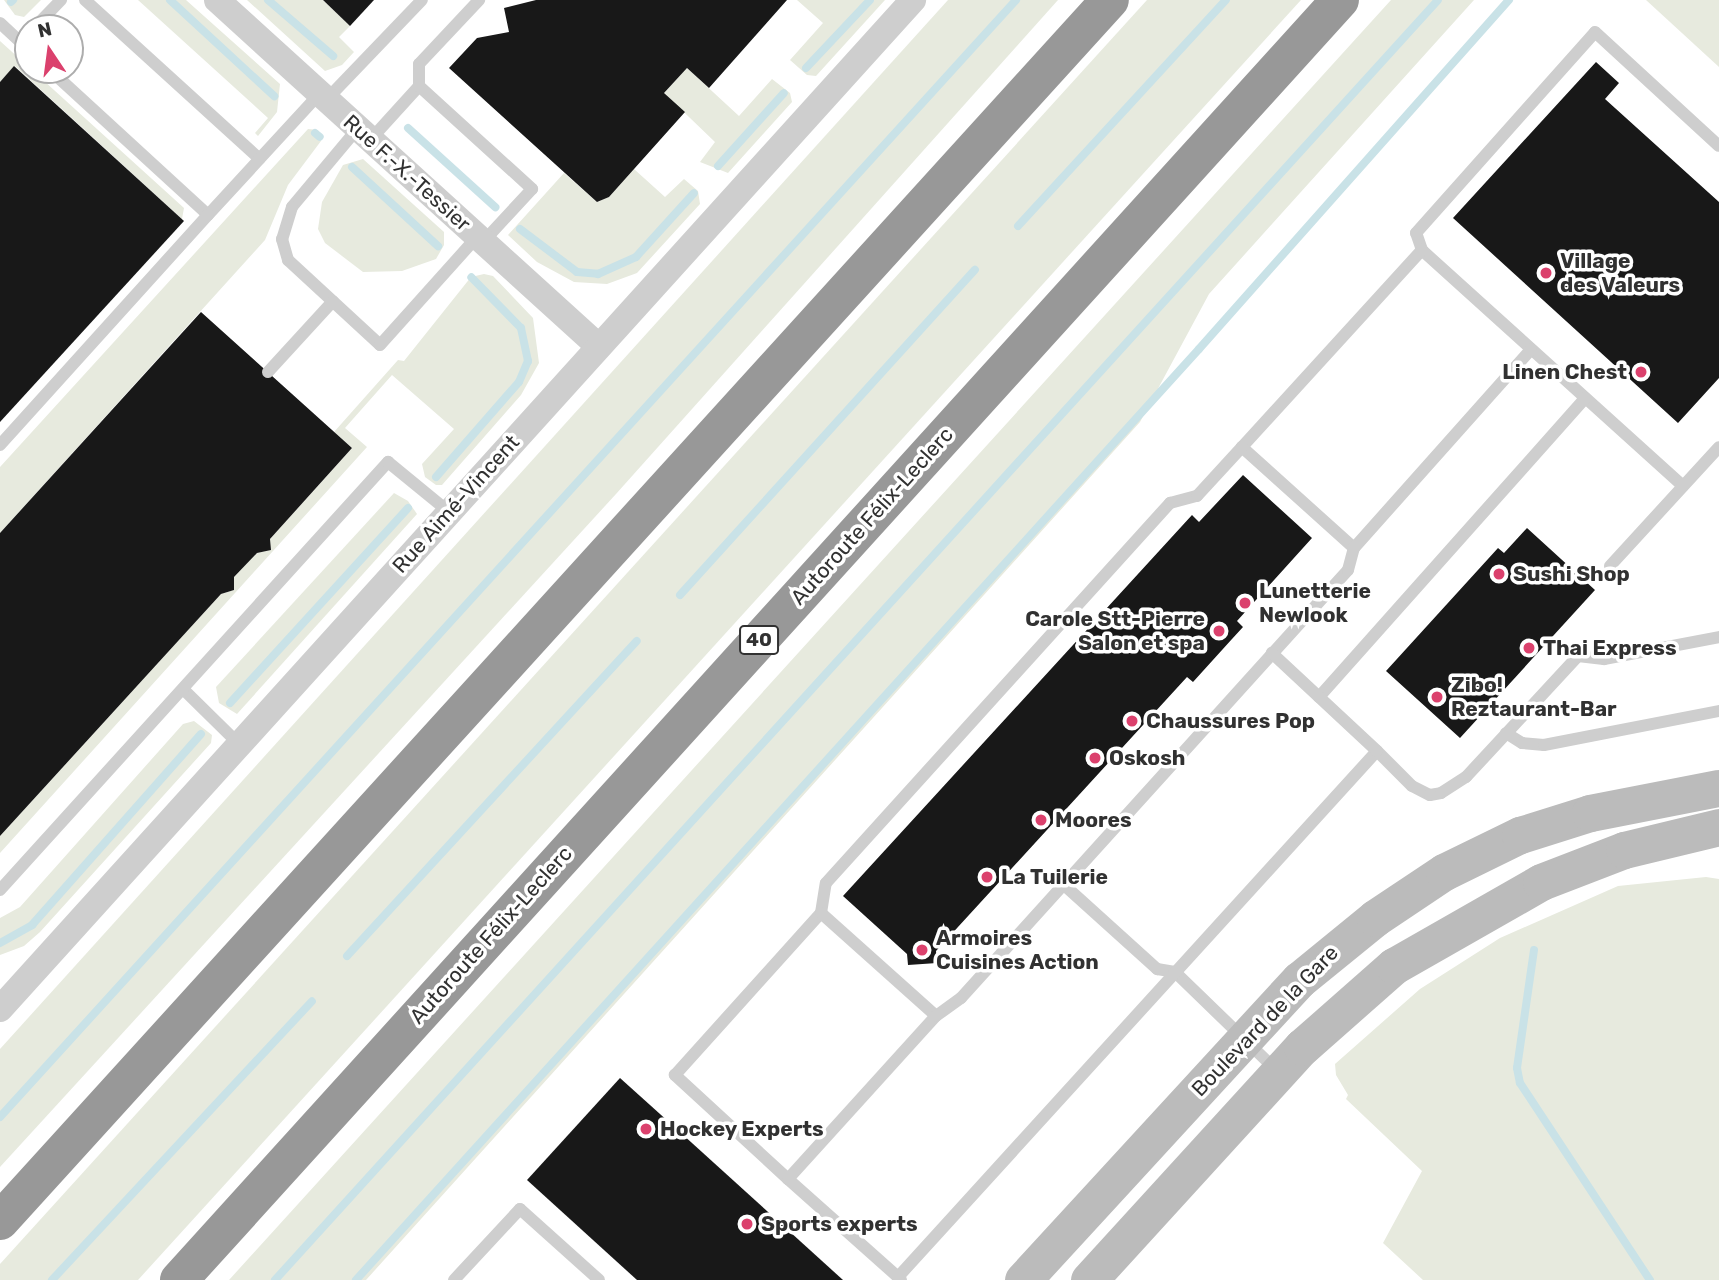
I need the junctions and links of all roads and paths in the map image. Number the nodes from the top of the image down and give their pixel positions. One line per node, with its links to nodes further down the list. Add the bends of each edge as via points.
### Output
1 (61, 0): 9 (lane)
2 (85, 0): 15 (lane)
3 (217, 0): 12 (street, Rue F.-X.-Tessier)
4 (422, 0): 12 (lane)
5 (480, 0): 11 (lane, via 419,64)
6 (913, 0): 20 (street, Rue Aimé-Vincent)
7 (1110, 0): 50 (highway)
8 (1340, 0): 52 (highway, Autoroute Félix-Leclerc / 40)
9 (48, 14)
10 (65, 84): 16 (lane)
11 (419, 86): 13 (lane); 17 (lane, via 532,189)
12 (323, 96): 13 (street, Rue F.-X.-Tessier); 15 (lane)
13 (364, 134): 17 (street, Rue F.-X.-Tessier); 19 (lane, via 292,207 283,232 288,260)
14 (1719, 146): 18 (lane, via 1595,32 1419,227 1417,242)
15 (260, 159): 16 (lane)
16 (208, 215): 24 (lane)
17 (480, 239): 19 (lane, via 380,345); 20 (street, Rue F.-X.-Tessier)
18 (1422, 250): 21 (lane); 25 (lane)
19 (333, 301): 22 (lane)
20 (598, 346): 28 (street, Rue Aimé-Vincent)
21 (1531, 349): 23 (lane); 29 (lane)
22 (268, 372)
23 (1586, 398): 27 (lane); 34 (lane)
24 (0, 445)
25 (1242, 447): 29 (lane); 43 (lane, via 1197,496 1170,503 853,852 826,883)
26 (1719, 447): 27 (lane)
27 (1683, 486): 30 (lane)
28 (449, 512): 33 (lane, via 388,462); 37 (street, Rue Aimé-Vincent)
29 (1353, 548): 32 (lane, via 1348,570)
30 (1610, 566)
31 (1719, 638): 36 (lane, via 1604,659 1578,656)
32 (1272, 653): 34 (lane); 41 (lane)
33 (183, 689): 37 (lane); 42 (lane)
34 (1319, 697): 38 (lane)
35 (1719, 711): 36 (lane, via 1544,745 1522,743)
36 (1506, 733): 38 (lane, via 1458,785 1430,795 1412,786)
37 (239, 744): 45 (street, Rue Aimé-Vincent)
38 (1377, 751): 44 (lane)
39 (1719, 788): 47 (main road, Boulevard de la Gare, via 1590,813 1489,848 1431,880 1347,938 1299,980)
40 (1719, 827): 48 (main road, via 1600,858 1492,906 1386,973)
41 (1063, 884): 44 (lane, via 1157,969); 46 (lane, via 961,998)
42 (0, 890)
43 (821, 913): 46 (lane); 49 (lane, via 675,1075)
44 (1175, 972): 47 (lane); 51 (lane)
45 (0, 1009)
46 (936, 1016): 49 (lane)
47 (1245, 1038): 48 (lane); 55 (main road, Boulevard de la Gare)
48 (1278, 1072): 56 (main road)
49 (788, 1179): 51 (lane)
50 (0, 1221)
51 (899, 1278)
52 (178, 1280)
53 (454, 1280): 54 (lane, via 520,1209)
54 (600, 1280)
55 (1023, 1280)
56 (1090, 1280)

